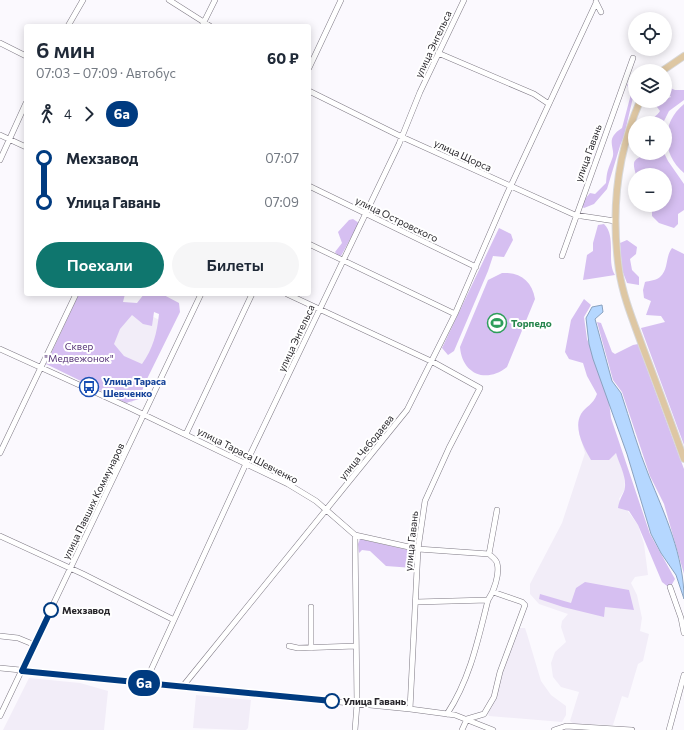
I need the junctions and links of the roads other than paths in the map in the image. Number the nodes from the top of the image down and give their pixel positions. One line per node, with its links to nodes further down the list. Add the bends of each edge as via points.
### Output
1 (83, 0): 8 (street)
2 (170, 0): 9 (street)
3 (215, 0): 9 (street)
4 (341, 0): 15 (street)
5 (464, 0): 11 (street, улица Энгельса)
6 (596, 1): 7 (street); 18 (street, улица Чебодаева)
7 (601, 12)
8 (69, 24)
9 (203, 24)
10 (0, 43): 12 (street)
11 (438, 53): 18 (street, via 534,94); 22 (street, улица Энгельса)
12 (24, 55)
13 (684, 56): 16 (main road)
14 (633, 58): 29 (street, улица Гавань)
15 (311, 64)
16 (671, 64)
17 (311, 92): 22 (street, улица Щорса)
18 (549, 104): 27 (street, улица Чебодаева)
19 (24, 108): 23 (street)
20 (638, 108): 30 (main road, via 629,132 617,187)
21 (0, 135): 23 (street)
22 (402, 137): 27 (street, улица Щорса); 28 (street, улица Энгельса)
23 (10, 139): 24 (street); 25 (street)
24 (24, 146)
25 (0, 160)
26 (311, 187): 28 (street, улица Островского)
27 (511, 187): 29 (street, улица Щорса); 34 (street, улица Чебодаева)
28 (365, 214): 33 (street, улица Энгельса); 34 (street, улица Островского)
29 (575, 215): 30 (street, улица Щорса); 32 (street, улица Гавань)
30 (615, 221): 47 (main road, via 619,271 626,302)
31 (311, 245): 33 (street)
32 (562, 256)
33 (344, 260): 39 (street, улица Энгельса); 40 (street)
34 (476, 267): 40 (street, улица Чебодаева)
35 (75, 296): 43 (street)
36 (201, 296): 44 (street, улица Павших Коммунаров)
37 (251, 296): 45 (street)
38 (292, 296): 39 (street)
39 (320, 308): 42 (street); 48 (street, улица Энгельса)
40 (455, 314): 42 (street, улица Чебодаева)
41 (0, 349): 43 (street, улица Тараса Шевченко)
42 (433, 362): 49 (street, улица Чебодаева, via 407,410); 53 (street, улица Гавань, via 480,388 425,500)
43 (40, 367): 44 (street, улица Тараса Шевченко); 46 (street)
44 (144, 414): 45 (street, улица Тараса Шевченко); 55 (street, улица Павших Коммунаров)
45 (186, 434): 48 (street, улица Тараса Шевченко)
46 (0, 453)
47 (684, 459)
48 (247, 463): 49 (street, улица Тараса Шевченко, via 288,484); 61 (street, улица Энгельса)
49 (327, 509): 51 (street, улица Тараса Шевченко); 72 (street, улица Чебодаева)
50 (497, 510): 54 (street)
51 (355, 535): 53 (street); 66 (street)
52 (0, 536): 55 (street)
53 (418, 549): 54 (street); 59 (street, улица Гавань)
54 (489, 554): 57 (street, via 497,562 498,570)
55 (70, 569): 61 (street); 64 (street, улица Павших Коммунаров)
56 (670, 587): 62 (street)
57 (493, 592): 58 (street); 77 (street, via 525,605 500,672 494,697 484,714)
58 (488, 600): 59 (street); 75 (street, via 468,676)
59 (416, 602): 74 (street, улица Гавань)
60 (311, 607): 67 (street)
61 (174, 620): 71 (street, улица Энгельса)
62 (684, 633)
63 (0, 636): 64 (street, via 18,638)
64 (35, 645): 69 (street, улица Павших Коммунаров)
65 (289, 646): 67 (street)
66 (356, 646): 67 (street); 73 (street)
67 (311, 648)
68 (0, 668): 69 (street)
69 (22, 671): 71 (street); 76 (street, улица Павших Коммунаров)
70 (684, 675): 83 (street)
71 (145, 683): 72 (street)
72 (183, 686): 73 (street)
73 (357, 704): 74 (street); 78 (street)
74 (410, 709): 75 (street)
75 (447, 714): 77 (street)
76 (0, 716)
77 (467, 719): 79 (street); 80 (street)
78 (355, 730)
79 (462, 730)
80 (493, 730)
81 (554, 730): 82 (street, via 566,726)
82 (632, 730)
83 (669, 730)

